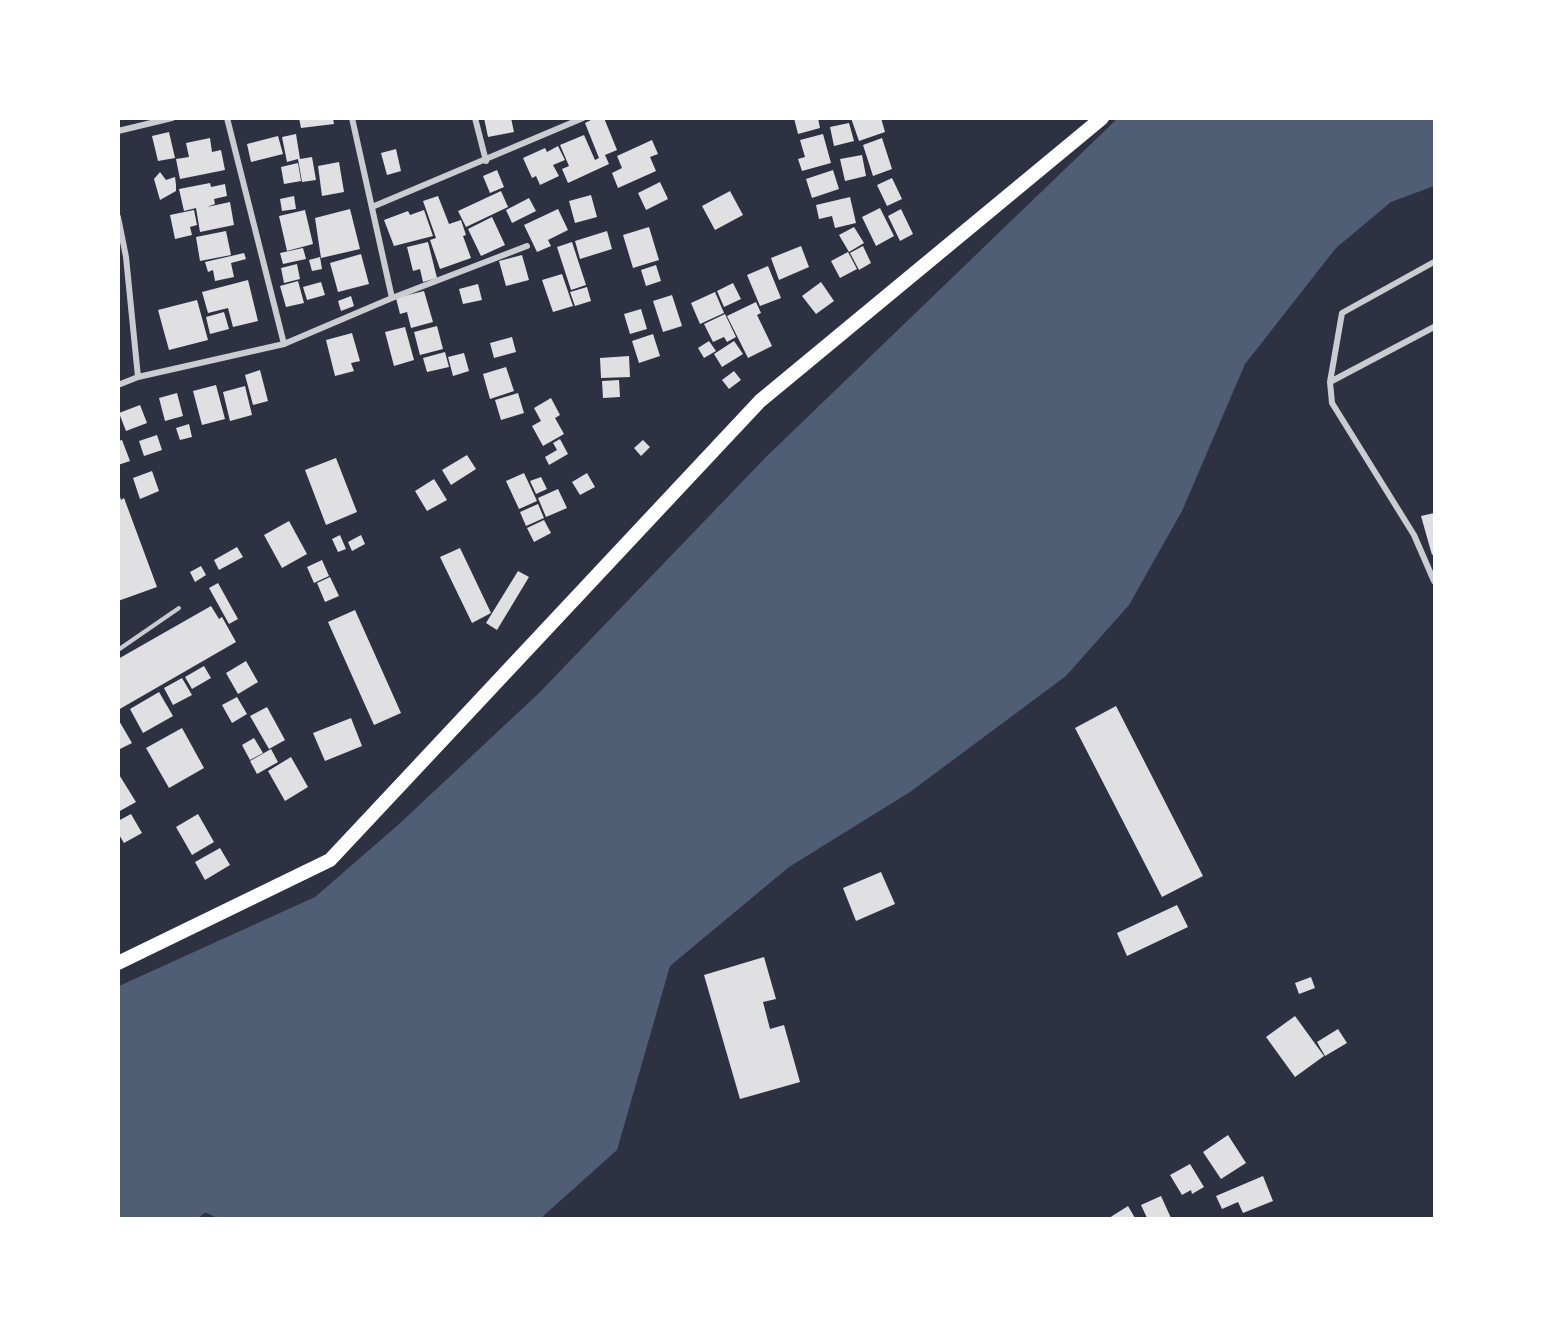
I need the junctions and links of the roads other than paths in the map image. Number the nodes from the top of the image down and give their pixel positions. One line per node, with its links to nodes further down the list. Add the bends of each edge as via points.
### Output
1 (172, 118): 7 (street)
2 (226, 118): 15 (street)
3 (352, 118): 9 (street)
4 (476, 118): 8 (street)
5 (584, 118): 8 (street)
6 (1102, 118): 22 (main road, via 760,401 330,860)
7 (118, 131)
8 (486, 161): 9 (street)
9 (372, 207): 13 (street)
10 (118, 217): 16 (street, via 126,256)
11 (527, 246): 13 (street)
12 (1434, 262): 17 (street, via 1342,314)
13 (392, 298): 15 (street)
14 (1434, 327): 17 (street)
15 (284, 344): 16 (street)
16 (138, 377): 18 (street)
17 (1330, 382): 19 (street, via 1332,403 1414,535)
18 (118, 385)
19 (1434, 580)
20 (179, 608): 21 (lane)
21 (118, 650)
22 (118, 963)

